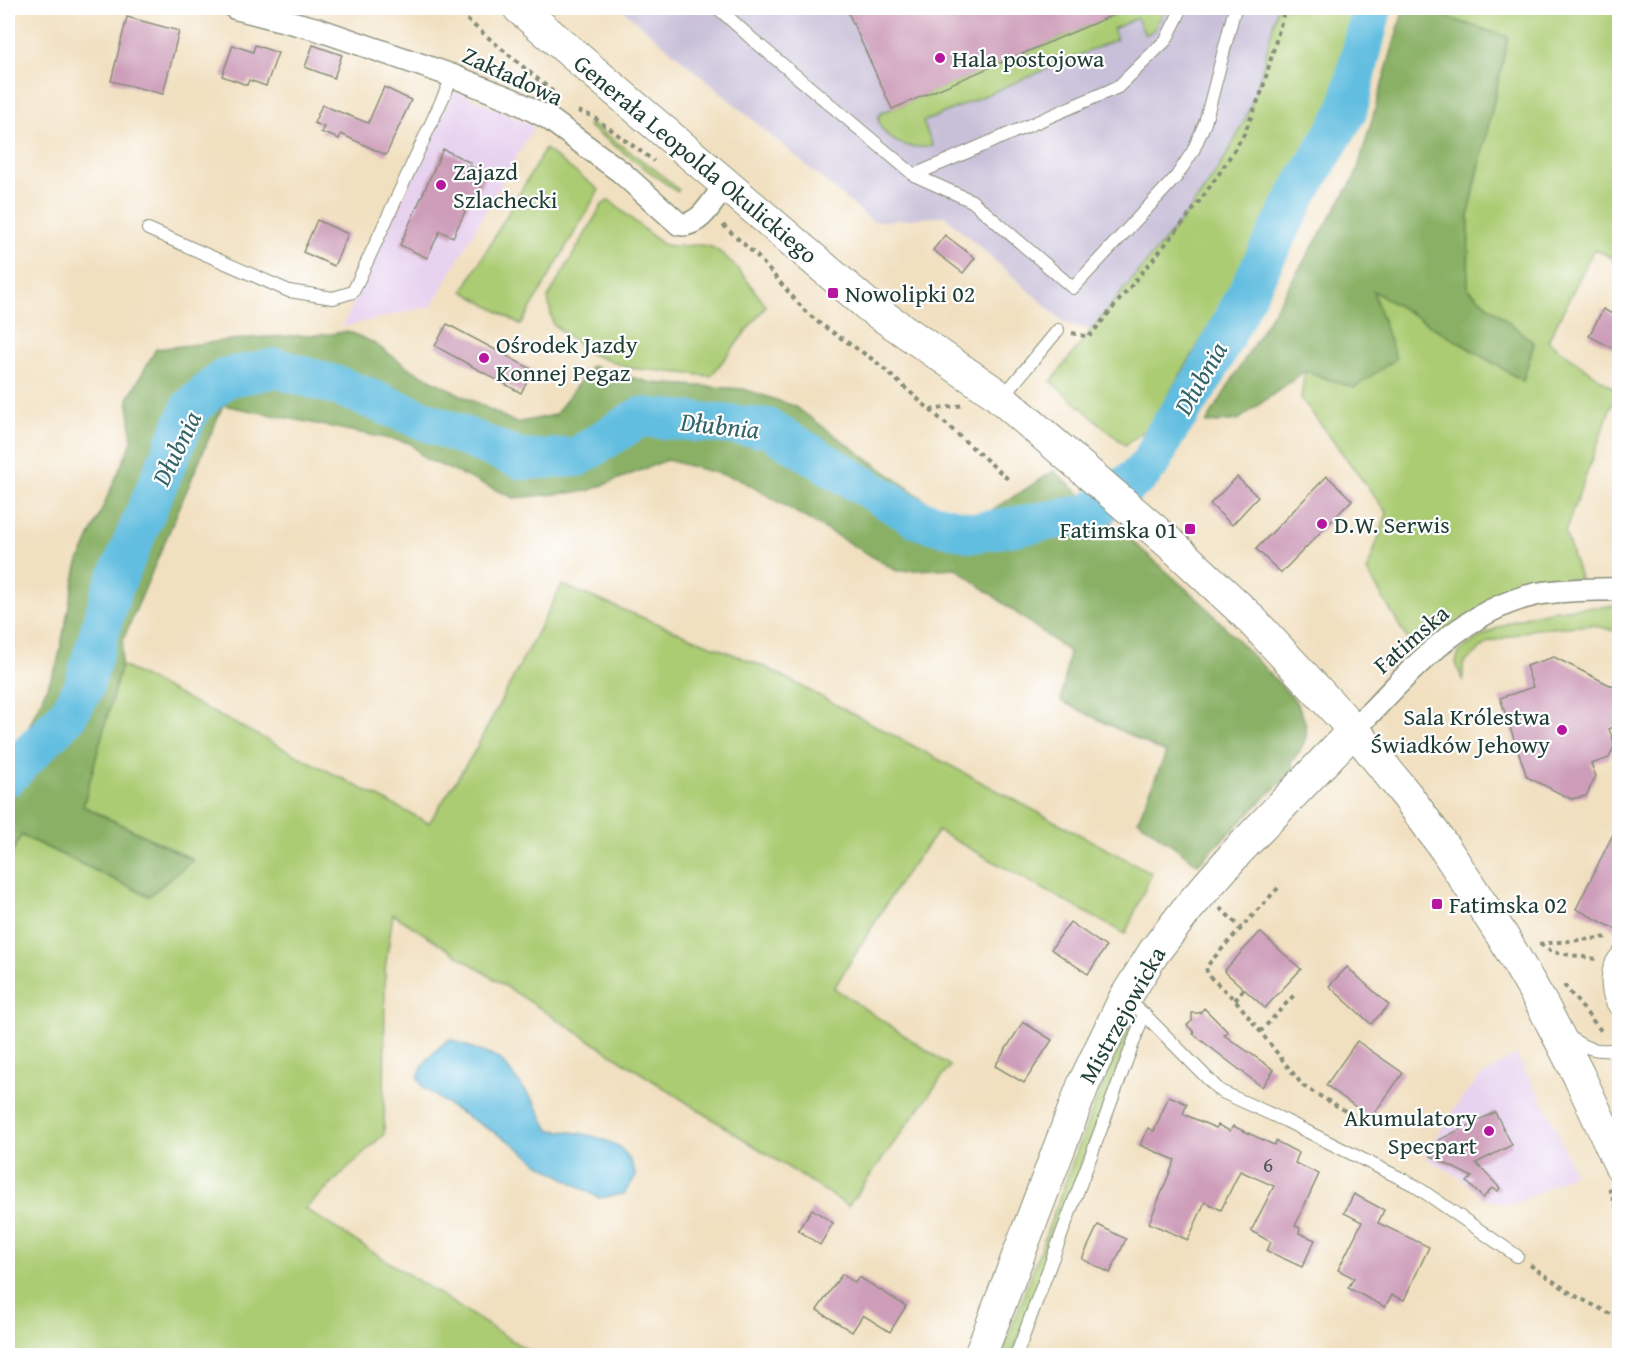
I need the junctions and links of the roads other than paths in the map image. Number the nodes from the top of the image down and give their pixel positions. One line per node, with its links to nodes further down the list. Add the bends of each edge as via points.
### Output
1 (235, 8): 6 (street, Zakładowa, via 317,29)
2 (519, 8): 8 (main road, Generała Leopolda Okulickiego)
3 (718, 8): 7 (lane)
4 (1179, 8): 7 (lane, via 1166,40 1118,87)
5 (1235, 8): 7 (lane, via 1205,123 1192,151 1176,177 1073,288 972,201)
6 (453, 76): 8 (street, Zakładowa, via 548,118 621,172 679,224 696,220); 9 (lane, via 353,292 333,298 289,291)
7 (914, 176)
8 (725, 185): 11 (main road, Generała Leopolda Okulickiego, via 871,308)
9 (148, 229)
10 (1058, 330): 11 (lane)
11 (1001, 399): 13 (main road, Generała Leopolda Okulickiego, via 1247,615)
12 (1620, 589): 13 (street, Fatimska, via 1554,591 1507,604 1478,618 1415,666)
13 (1354, 730): 15 (main road, Mistrzejowicka, via 1188,908 1154,952); 16 (main road, Generała Leopolda Okulickiego, via 1446,850)
14 (1620, 951): 17 (lane, via 1610,961 1606,976 1612,1004)
15 (1135, 1006): 20 (lane, via 1220,1091 1414,1185); 21 (main road, Mistrzejowicka, via 1084,1083); 22 (lane)
16 (1543, 1006): 18 (lane, via 1578,1044 1593,1050); 19 (main road, Generała Leopolda Okulickiego)
17 (1620, 1014)
18 (1620, 1050)
19 (1620, 1165)
20 (1517, 1256)
21 (980, 1356)
22 (1016, 1356)

